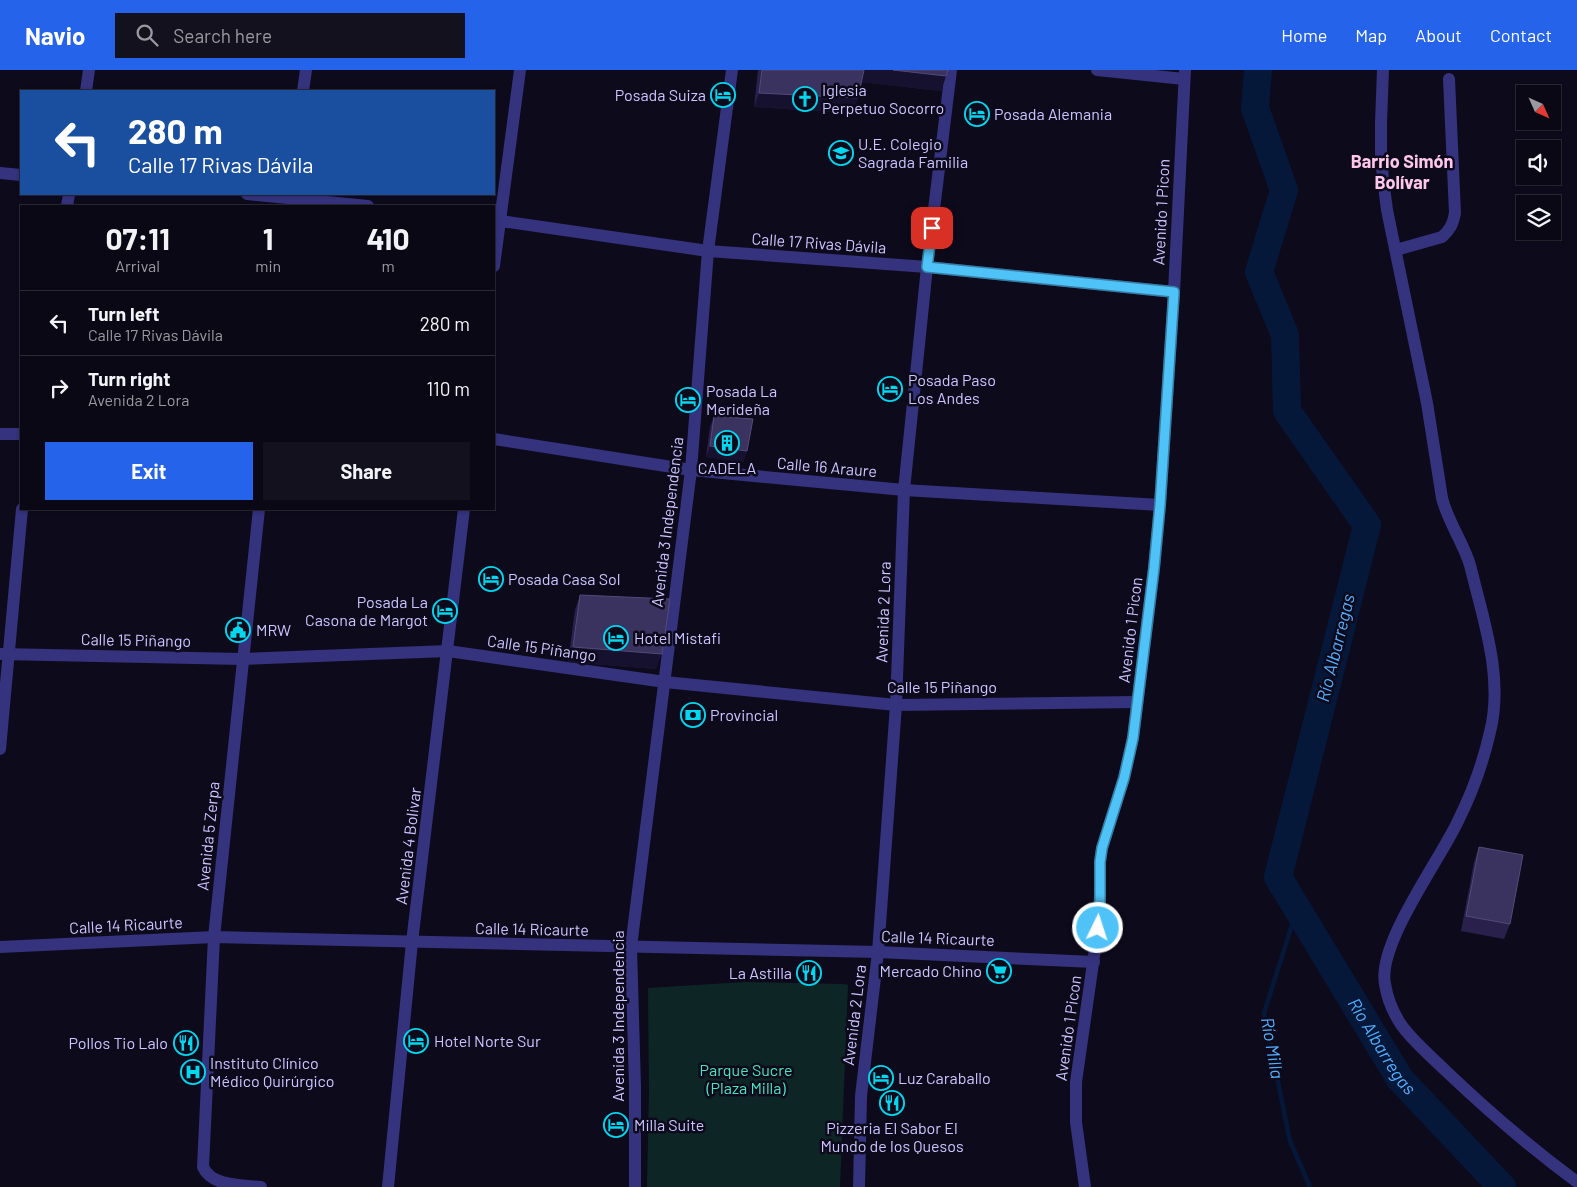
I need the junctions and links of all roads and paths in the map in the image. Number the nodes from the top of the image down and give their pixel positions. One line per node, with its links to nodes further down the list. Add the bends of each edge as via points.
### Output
1 (89, 70): 10 (street)
2 (306, 70): 11 (street)
3 (520, 70): 17 (street)
4 (732, 70): 20 (street, Avenida 3 Independencia)
5 (951, 70): 21 (street, Avenida 2 Lora)
6 (1097, 70): 8 (street)
7 (1383, 70): 19 (street, via 1381,153 1387,210)
8 (1184, 74): 22 (street, Avenido 1 Picon)
9 (1449, 79): 19 (street, via 1453,225 1442,237)
10 (86, 90)
11 (304, 90)
12 (0, 173): 13 (street)
13 (20, 174)
14 (256, 195): 15 (street)
15 (291, 199): 16 (street)
16 (357, 205)
17 (496, 221): 18 (street); 20 (street, Calle 17 Rivas Dávila)
18 (495, 244)
19 (1396, 250): 46 (street, via 1427,403 1442,498 1470,565 1492,662 1495,698 1491,731 1478,775 1458,822 1396,931 1386,962 1384,983 1400,1024 1424,1050 1481,1104)
20 (708, 251): 21 (street, Calle 17 Rivas Dávila); 26 (street, Avenida 3 Independencia)
21 (927, 267): 22 (street, Calle 17 Rivas Dávila); 27 (street, Avenida 2 Lora)
22 (1174, 292): 28 (street, Avenido 1 Picon)
23 (0, 434): 24 (street)
24 (20, 434)
25 (495, 439): 26 (street, Calle 16 Araure)
26 (691, 470): 27 (street, Calle 16 Araure); 35 (street, Avenida 3 Independencia)
27 (904, 490): 28 (street, Calle 16 Araure); 37 (street, Avenida 2 Lora)
28 (1160, 505): 36 (street, Avenido 1 Picon)
29 (22, 510): 33 (street)
30 (259, 510): 34 (street, Avenida 5 Zerpa)
31 (464, 510): 32 (street, Avenida 4 Bolivar)
32 (448, 651): 34 (street, Calle 15 Piñango); 35 (street, Calle 15 Piñango); 40 (street, Avenida 4 Bolivar)
33 (4, 654): 34 (street, Calle 15 Piñango); 38 (street)
34 (242, 659): 39 (street, Avenida 5 Zerpa)
35 (665, 682): 37 (street, Calle 15 Piñango); 42 (street, Avenida 3 Independencia)
36 (1137, 702): 37 (street, Calle 15 Piñango); 44 (street, Avenido 1 Picon, via 1124,778 1102,848 1100,914)
37 (896, 705): 43 (street, Avenida 2 Lora)
38 (0, 749)
39 (214, 937): 40 (street, Calle 14 Ricaurte); 41 (street, Calle 14 Ricaurte); 47 (street, Avenida 5 Zerpa, via 202,1167 205,1173 217,1180)
40 (412, 942): 42 (street, Calle 14 Ricaurte); 48 (street, Avenida 4 Bolivar)
41 (0, 946)
42 (631, 947): 43 (street, Calle 14 Ricaurte); 49 (street, Avenida 3 Independencia)
43 (878, 952): 44 (street, Calle 14 Ricaurte); 45 (street, Avenida 2 Lora, via 861,1096)
44 (1094, 962): 52 (street, Avenido 1 Picon, via 1075,1101)
45 (859, 1173): 50 (street); 51 (street, Avenida 2 Lora)
46 (1577, 1182)
47 (261, 1187)
48 (388, 1187)
49 (635, 1187)
50 (851, 1187)
51 (859, 1187)
52 (1085, 1187)

